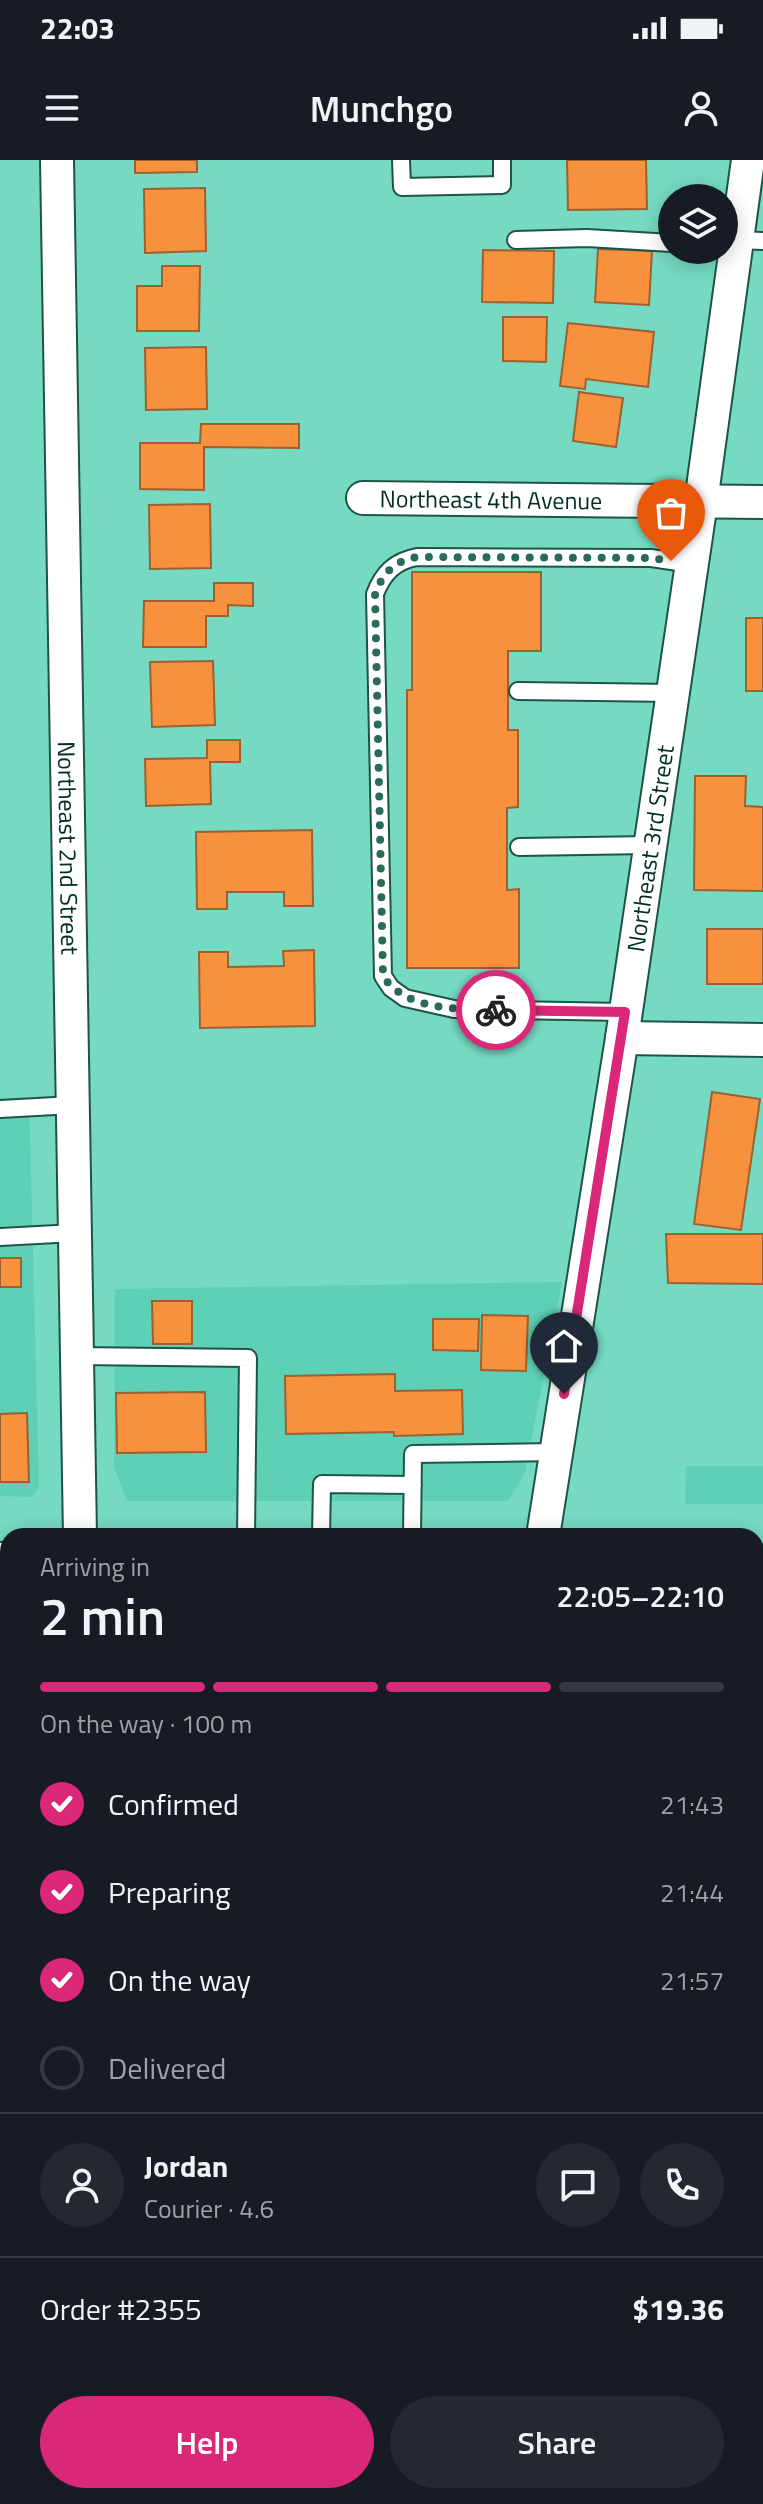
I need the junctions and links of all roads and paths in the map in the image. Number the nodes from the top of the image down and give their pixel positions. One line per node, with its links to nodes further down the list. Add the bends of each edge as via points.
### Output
1 (57, 160): 18 (street, Northeast 2nd Street)
2 (401, 160): 3 (lane, via 402,187 502,185)
3 (502, 160)
4 (748, 160): 7 (street, Northeast 3rd Street)
5 (516, 240): 6 (lane)
6 (658, 242)
7 (740, 244): 9 (street, Northeast 3rd Street)
8 (363, 498): 9 (street, Northeast 4th Avenue)
9 (701, 502): 10 (street, Northeast 4th Avenue); 11 (street, Northeast 3rd Street)
10 (763, 502)
11 (692, 564): 13 (street, Northeast 3rd Street); 16 (lane, via 651,558 417,557 392,566 375,594 383,976 405,998 454,1009 524,1011)
12 (518, 691): 13 (lane)
13 (673, 693): 14 (street, Northeast 3rd Street)
14 (650, 845): 15 (lane); 16 (street, Northeast 3rd Street)
15 (519, 847)
16 (623, 1025): 17 (street); 23 (street, Northeast 3rd Street)
17 (763, 1040)
18 (73, 1105): 19 (lane); 20 (street, Northeast 2nd Street)
19 (0, 1109)
20 (75, 1233): 21 (lane); 22 (street, Northeast 2nd Street)
21 (0, 1237)
22 (78, 1356): 25 (street, Northeast 2nd Street); 26 (lane, via 248,1358)
23 (555, 1452): 24 (lane, via 413,1454); 29 (street, Northeast 3rd Street)
24 (413, 1485): 27 (lane, via 322,1484); 28 (lane)
25 (80, 1528)
26 (246, 1528)
27 (321, 1528)
28 (412, 1528)
29 (544, 1528)

